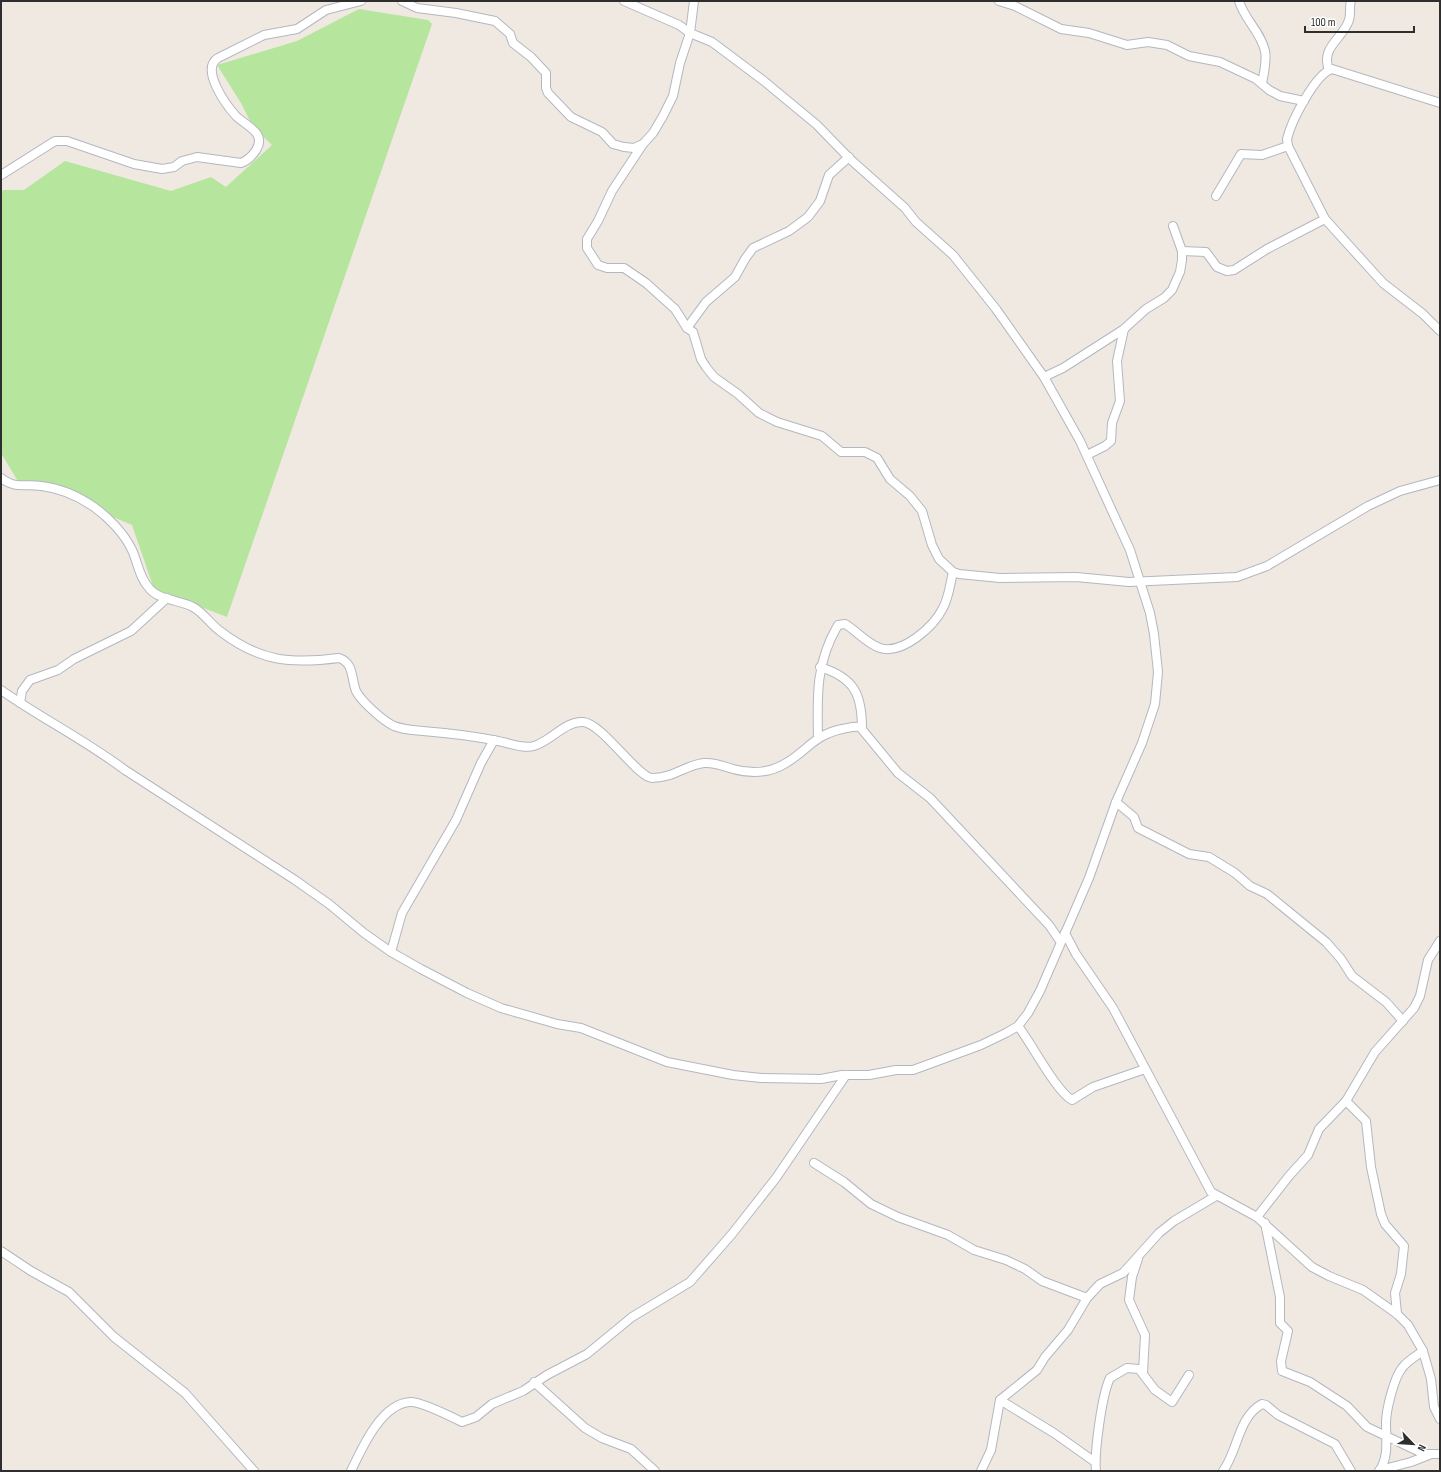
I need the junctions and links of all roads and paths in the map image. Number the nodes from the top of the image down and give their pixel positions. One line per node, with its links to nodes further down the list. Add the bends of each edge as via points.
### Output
1 (361, 1): 16 (street, via 326,10 292,31 264,35 212,62 213,81 235,115 256,133 259,139 257,147 246,161 197,157 162,169 134,164 74,143 55,141)
2 (402, 1): 13 (street, via 417,8 492,20 508,32 513,44 531,56 546,73 548,93 571,117 602,132 613,144 634,148)
3 (624, 1): 8 (street, via 679,25)
4 (694, 1): 8 (street)
5 (999, 1): 10 (street, via 1015,6 1061,29 1089,33 1127,45 1148,42 1167,45 1189,56 1220,62)
6 (1239, 1): 10 (street, via 1245,18 1264,46)
7 (1351, 1): 9 (street, via 1349,20 1327,54)
8 (690, 33): 13 (street, via 673,96 653,133); 15 (street, via 712,42 764,81 817,125)
9 (1329, 70): 11 (street); 12 (street)
10 (1262, 83): 11 (street, via 1280,96)
11 (1304, 101): 14 (street, via 1288,134)
12 (1440, 103)
13 (643, 144): 21 (street, via 612,191 587,239 586,248 598,265 624,268 646,283 675,309)
14 (1288, 146): 17 (street, via 1262,154 1241,154); 18 (street)
15 (849, 157): 21 (street, via 829,175 820,201 808,217 789,231 753,248 735,277 706,302); 24 (street, via 953,255 996,309)
16 (1, 175)
17 (1216, 196)
18 (1325, 219): 20 (street, via 1267,249 1234,270 1227,271 1217,267 1206,252); 23 (street, via 1383,283 1423,314)
19 (1173, 226): 20 (street)
20 (1182, 251): 22 (street, via 1182,266 1172,290)
21 (687, 328): 28 (street, via 693,332 701,360 714,377 759,413 777,422 822,436 842,452 865,452 877,458 890,479 904,489 922,511 935,554)
22 (1124, 329): 24 (street, via 1063,368); 25 (street, via 1116,361 1120,401 1112,423 1111,441)
23 (1440, 331)
24 (1044, 377): 25 (street)
25 (1087, 455): 29 (street, via 1118,520)
26 (1, 478): 30 (street, via 17,486 40,485 60,489 93,507 107,518 132,550 136,566 150,590)
27 (1440, 480): 29 (street, via 1400,492 1368,506 1286,556 1249,573 1237,577)
28 (953, 572): 29 (street, via 988,578 1076,576 1117,582); 31 (street, via 944,606 935,621 917,637 896,648 882,648 873,645 849,626 841,623 830,639)
29 (1141, 582): 37 (street, via 1154,634 1158,672 1157,692 1142,743)
30 (167, 598): 33 (street, via 131,631 74,659 58,670 30,680 22,691); 36 (street, via 201,612 218,630 241,647 256,653 298,662 340,658 346,660 351,668 357,692 387,723 410,730)
31 (820, 667): 34 (street, via 838,673 852,685 860,700); 35 (street)
32 (1, 690): 33 (street)
33 (20, 703): 41 (street, via 91,746 295,880)
34 (862, 729): 35 (street, via 844,728); 39 (street, via 898,773 930,798 1028,902)
35 (818, 737): 36 (street, via 786,763 764,771 744,772 712,763 702,763 673,775 650,778 642,775 626,756 584,722 568,726 534,746 526,747)
36 (494, 740): 41 (street, via 453,826 402,913)
37 (1116, 802): 38 (street, via 1089,878); 42 (street, via 1134,817 1138,828 1189,854 1209,857 1269,896 1326,942 1352,976 1386,1002)
38 (1065, 933): 39 (street); 44 (street, via 1076,954 1113,1008)
39 (1060, 941): 43 (street, via 1035,1003)
40 (1440, 941): 42 (street, via 1428,960 1419,1000)
41 (391, 952): 45 (street, via 467,993 501,1008 581,1028 667,1062 761,1078 821,1079)
42 (1403, 1021): 46 (street, via 1373,1055)
43 (1018, 1026): 44 (street, via 1057,1086 1072,1100 1093,1087); 45 (street, via 981,1045 916,1069)
44 (1145, 1069): 48 (street, via 1172,1116 1204,1182)
45 (846, 1075): 58 (street, via 776,1178 690,1282 632,1317 587,1354)
46 (1346, 1101): 49 (street, via 1326,1120 1315,1136 1308,1155); 54 (street, via 1366,1121 1371,1167 1381,1214 1385,1224 1404,1246 1401,1274 1394,1293)
47 (814, 1163): 53 (street, via 844,1182 871,1204 948,1235 974,1250 1006,1260 1042,1280)
48 (1216, 1196): 49 (street); 52 (street, via 1169,1225)
49 (1257, 1217): 50 (street)
50 (1265, 1223): 54 (street, via 1312,1267 1363,1290); 61 (street, via 1280,1297 1280,1323 1288,1331 1281,1370 1310,1382 1348,1406 1364,1425)
51 (1, 1251): 66 (street, via 30,1271 69,1292 114,1337 185,1394)
52 (1141, 1253): 53 (street, via 1123,1273 1100,1284); 56 (street, via 1132,1277 1129,1300 1145,1335)
53 (1087, 1298): 59 (street, via 1068,1330 1037,1370)
54 (1397, 1314): 55 (street, via 1408,1325)
55 (1423, 1351): 60 (street, via 1431,1379 1434,1407); 61 (street, via 1405,1364 1400,1371 1387,1415)
56 (1143, 1373): 57 (street, via 1156,1390 1172,1402); 64 (street, via 1134,1368 1127,1368 1110,1378 1106,1389)
57 (1189, 1375)
58 (534, 1382): 67 (street, via 523,1391 492,1404 476,1417 463,1422 416,1403 403,1404 380,1419); 68 (street, via 585,1428 602,1438 631,1449)
59 (1000, 1400): 64 (street); 69 (street, via 991,1450)
60 (1440, 1419)
61 (1387, 1437): 63 (street); 65 (street)
62 (1440, 1454): 63 (street)
63 (1429, 1455): 65 (street)
64 (1095, 1462): 70 (street)
65 (1380, 1470)
66 (254, 1471)
67 (351, 1471)
68 (655, 1471)
69 (981, 1471)
70 (1096, 1471)
71 (1223, 1471): 72 (street, via 1241,1429 1248,1417 1262,1404 1335,1444)
72 (1350, 1471)

